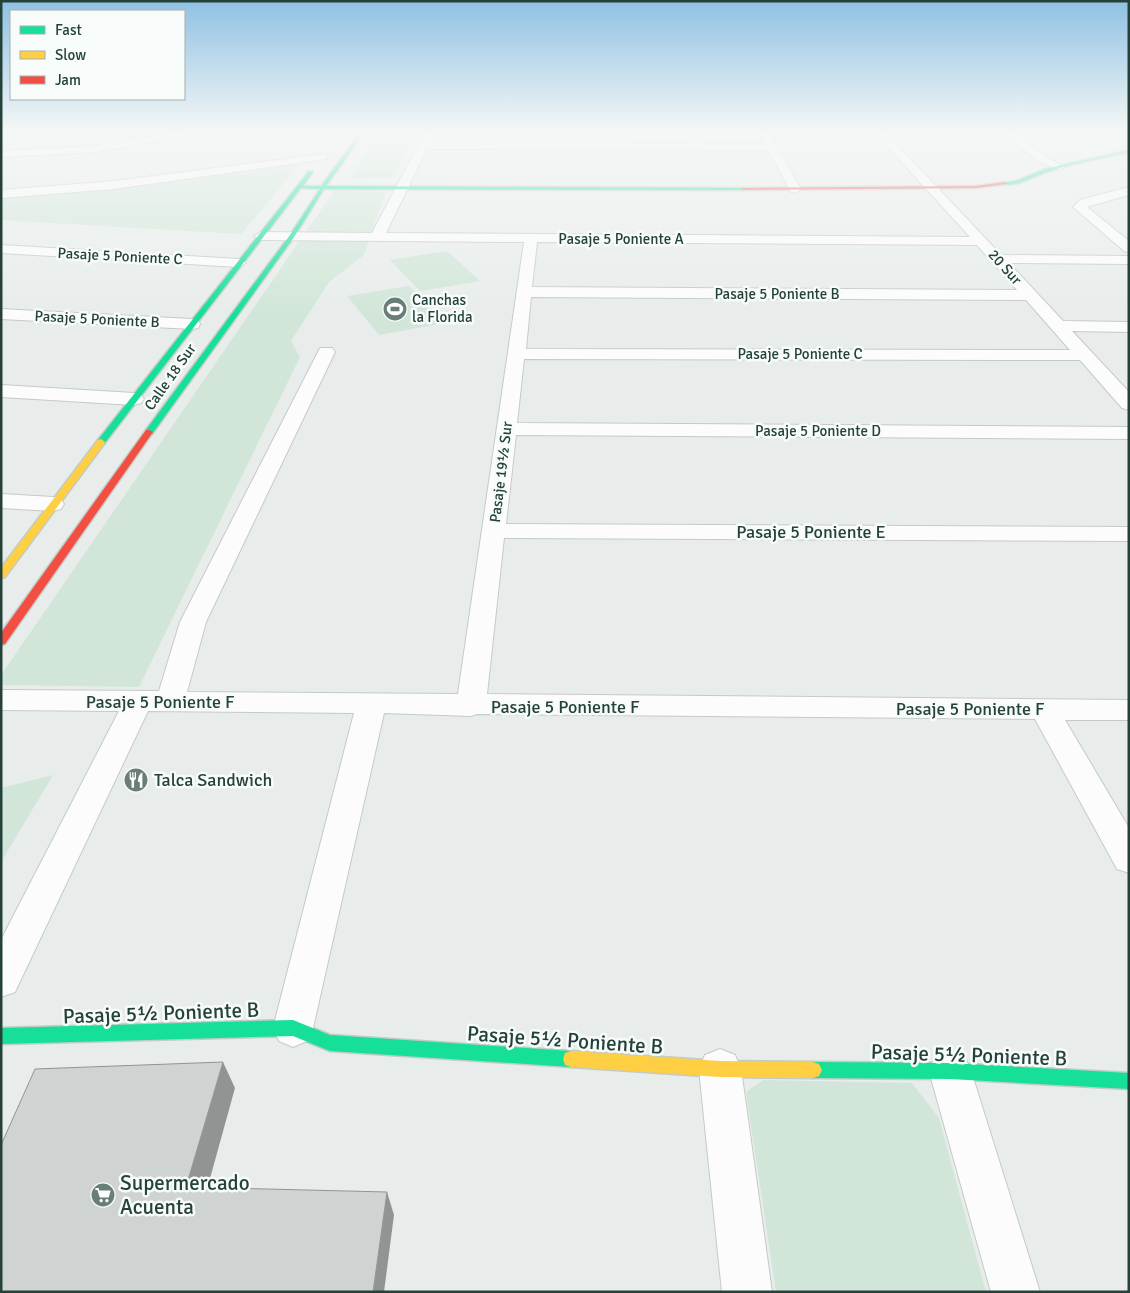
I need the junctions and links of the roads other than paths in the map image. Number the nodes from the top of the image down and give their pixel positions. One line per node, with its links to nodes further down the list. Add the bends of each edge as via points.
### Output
1 (21, 192): 7 (street)
2 (294, 192): 8 (main road, Calle 18 Sur)
3 (320, 192): 9 (main road, Calle 18 Sur)
4 (398, 192): 10 (street)
5 (936, 192): 12 (street, 20 Sur)
6 (1124, 192): 13 (street, via 1079,207)
7 (1, 194)
8 (260, 236): 9 (street, Pasaje 5 Poniente A); 17 (main road, Calle 18 Sur)
9 (292, 236): 10 (street, Pasaje 5 Poniente A); 37 (main road, Calle 18 Sur)
10 (377, 237): 11 (street, Pasaje 5 Poniente A)
11 (531, 238): 12 (street, Pasaje 5 Poniente A); 18 (street, Pasaje 19½ Sur)
12 (981, 241): 15 (street, 20 Sur)
13 (1129, 248)
14 (1, 249): 17 (street, Pasaje 5 Poniente C)
15 (998, 259): 16 (street); 19 (street, 20 Sur)
16 (1129, 260)
17 (239, 263): 21 (main road, Calle 18 Sur)
18 (524, 292): 19 (street, Pasaje 5 Poniente B); 25 (street, Pasaje 19½ Sur)
19 (1030, 295): 22 (street, 20 Sur)
20 (1, 314): 21 (street, Pasaje 5 Poniente B)
21 (192, 324): 28 (main road, Calle 18 Sur)
22 (1058, 326): 23 (street); 26 (street, 20 Sur)
23 (1129, 327)
24 (326, 352): 39 (street)
25 (516, 354): 26 (street, Pasaje 5 Poniente C); 30 (street, Pasaje 19½ Sur)
26 (1084, 355): 29 (street, 20 Sur)
27 (1, 391): 28 (street)
28 (134, 399): 33 (main road, Calle 18 Sur)
29 (1129, 404)
30 (507, 429): 31 (street, Pasaje 5 Poniente D); 34 (street, Pasaje 19½ Sur)
31 (1129, 433)
32 (1, 501): 33 (street)
33 (53, 504): 36 (main road, Calle 18 Sur)
34 (494, 530): 35 (street, Pasaje 5 Poniente E); 41 (street, Pasaje 19½ Sur)
35 (1129, 534)
36 (1, 575)
37 (1, 641)
38 (1, 700): 39 (street, Pasaje 5 Poniente F)
39 (154, 702): 40 (street, Pasaje 5 Poniente F); 45 (street)
40 (371, 704): 41 (street, Pasaje 5 Poniente F); 46 (street)
41 (471, 706): 42 (street, Pasaje 5 Poniente F)
42 (1045, 710): 43 (street, Pasaje 5 Poniente F); 44 (street)
43 (1129, 710)
44 (1129, 858)
45 (1, 980)
46 (293, 1028): 47 (main road, Pasaje 5½ Poniente B); 48 (main road, Pasaje 5½ Poniente B, via 330,1043)
47 (1, 1036)
48 (720, 1069): 49 (main road, Pasaje 5½ Poniente B); 51 (street)
49 (950, 1071): 50 (main road, Pasaje 5½ Poniente B); 52 (street)
50 (1129, 1081)
51 (747, 1292)
52 (1016, 1292)

